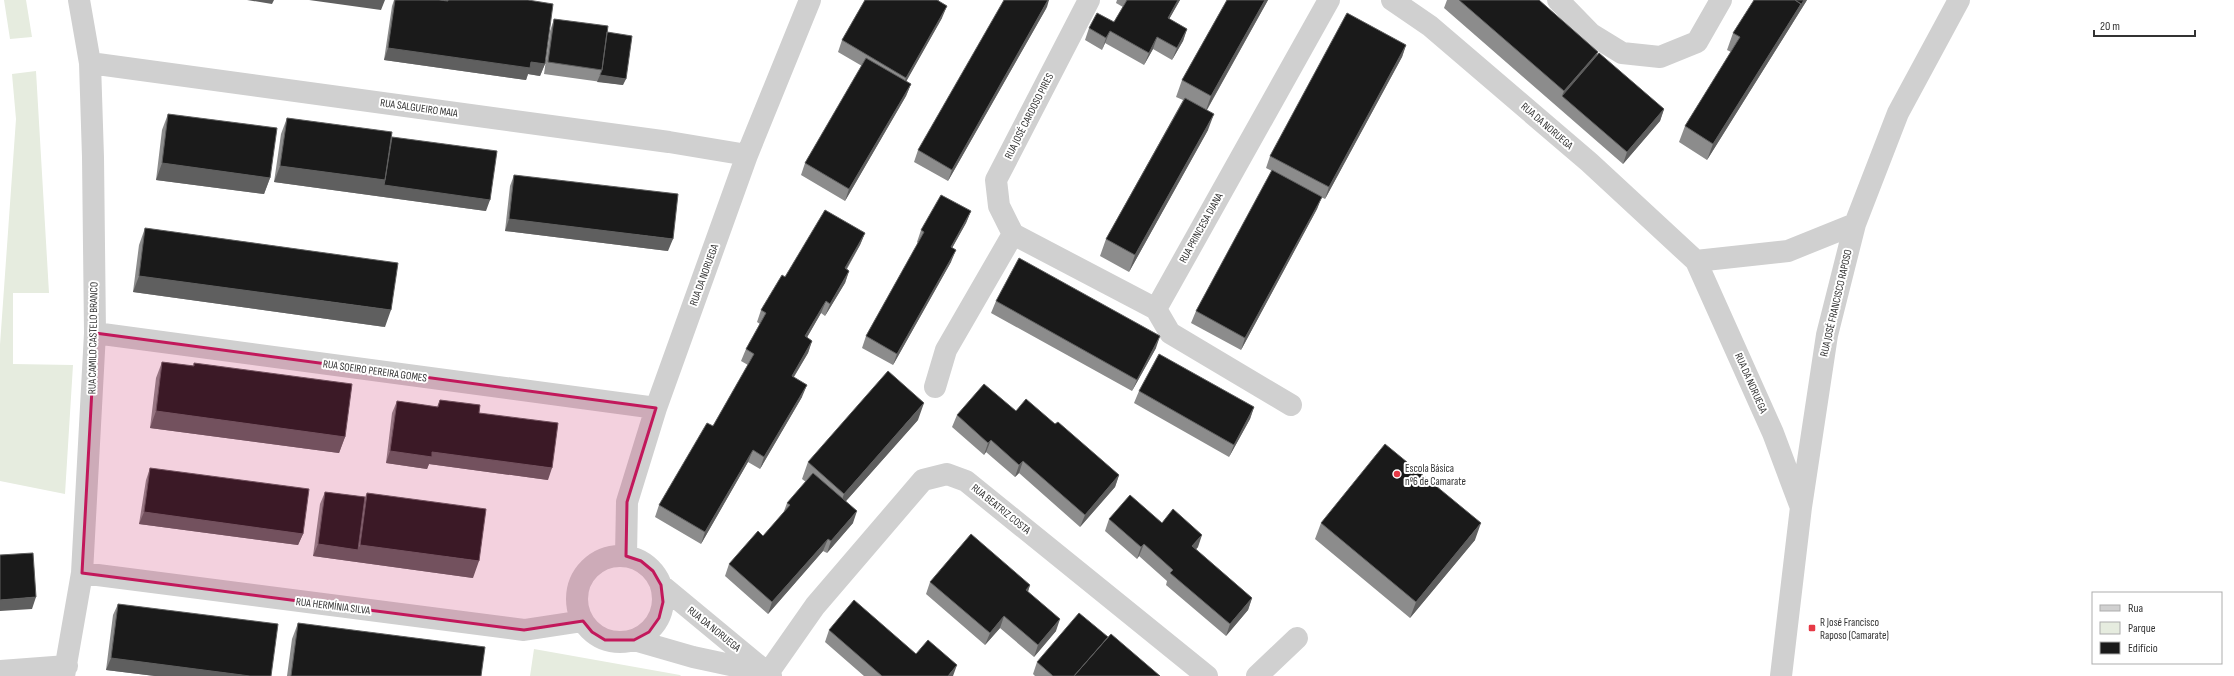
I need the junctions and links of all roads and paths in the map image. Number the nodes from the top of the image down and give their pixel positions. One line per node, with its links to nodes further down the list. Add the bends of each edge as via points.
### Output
1 (79, 0): 9 (street, RUA CAMILO CASTELO BRANCO)
2 (810, 0): 10 (street, RUA DA NORUEGA)
3 (1088, 0): 12 (street, RUA JOSÉ CARDOSO PIRES, via 996,180 999,206)
4 (1329, 0): 14 (street, RUA PRINCESA DIANA)
5 (1392, 0): 13 (street, RUA DA NORUEGA, via 1436,31 1589,162)
6 (1558, 0): 7 (street, via 1591,34 1622,53 1660,57 1697,42)
7 (1721, 0)
8 (1959, 0): 11 (street, RUA JOSÉ FRANCISCO RAPOSO, via 1898,113)
9 (90, 63): 10 (street, RUA SALGUEIRO MAIA); 15 (street, RUA CAMILO CASTELO BRANCO)
10 (748, 155): 18 (street, RUA DA NORUEGA)
11 (1855, 224): 13 (street, via 1788,251); 19 (street, RUA JOSÉ FRANCISCO RAPOSO, via 1827,335)
12 (1013, 234): 14 (street); 16 (street, via 946,350)
13 (1696, 261): 19 (street, RUA DA NORUEGA, via 1773,432)
14 (1156, 309): 17 (street, via 1170,333)
15 (95, 333): 18 (street, RUA SOEIRO PEREIRA GOMES); 21 (street, RUA CAMILO CASTELO BRANCO)
16 (935, 387)
17 (1291, 405)
18 (656, 408): 20 (street, RUA DA NORUEGA, via 627,502)
19 (1801, 507): 31 (street, RUA JOSÉ FRANCISCO RAPOSO)
20 (626, 556): 22 (street, via 641,561 653,572); 23 (street, via 610,557 596,564 584,575 578,590 578,606)
21 (82, 574): 23 (street, RUA HERMÍNIA SILVA, via 524,630); 27 (street, RUA CAMILO CASTELO BRANCO)
22 (661, 585): 25 (street, via 663,602 659,618 649,632); 28 (street, RUA DA NORUEGA)
23 (583, 621): 25 (street, via 592,632 605,640)
24 (1297, 638): 30 (street)
25 (634, 640): 28 (street, RUA DA NORUEGA)
26 (0, 671): 27 (street)
27 (66, 671)
28 (770, 675): 29 (street, RUA BEATRIZ COSTA, via 815,606 923,480 947,474 966,481)
29 (1207, 676)
30 (1257, 676)
31 (1781, 676)

